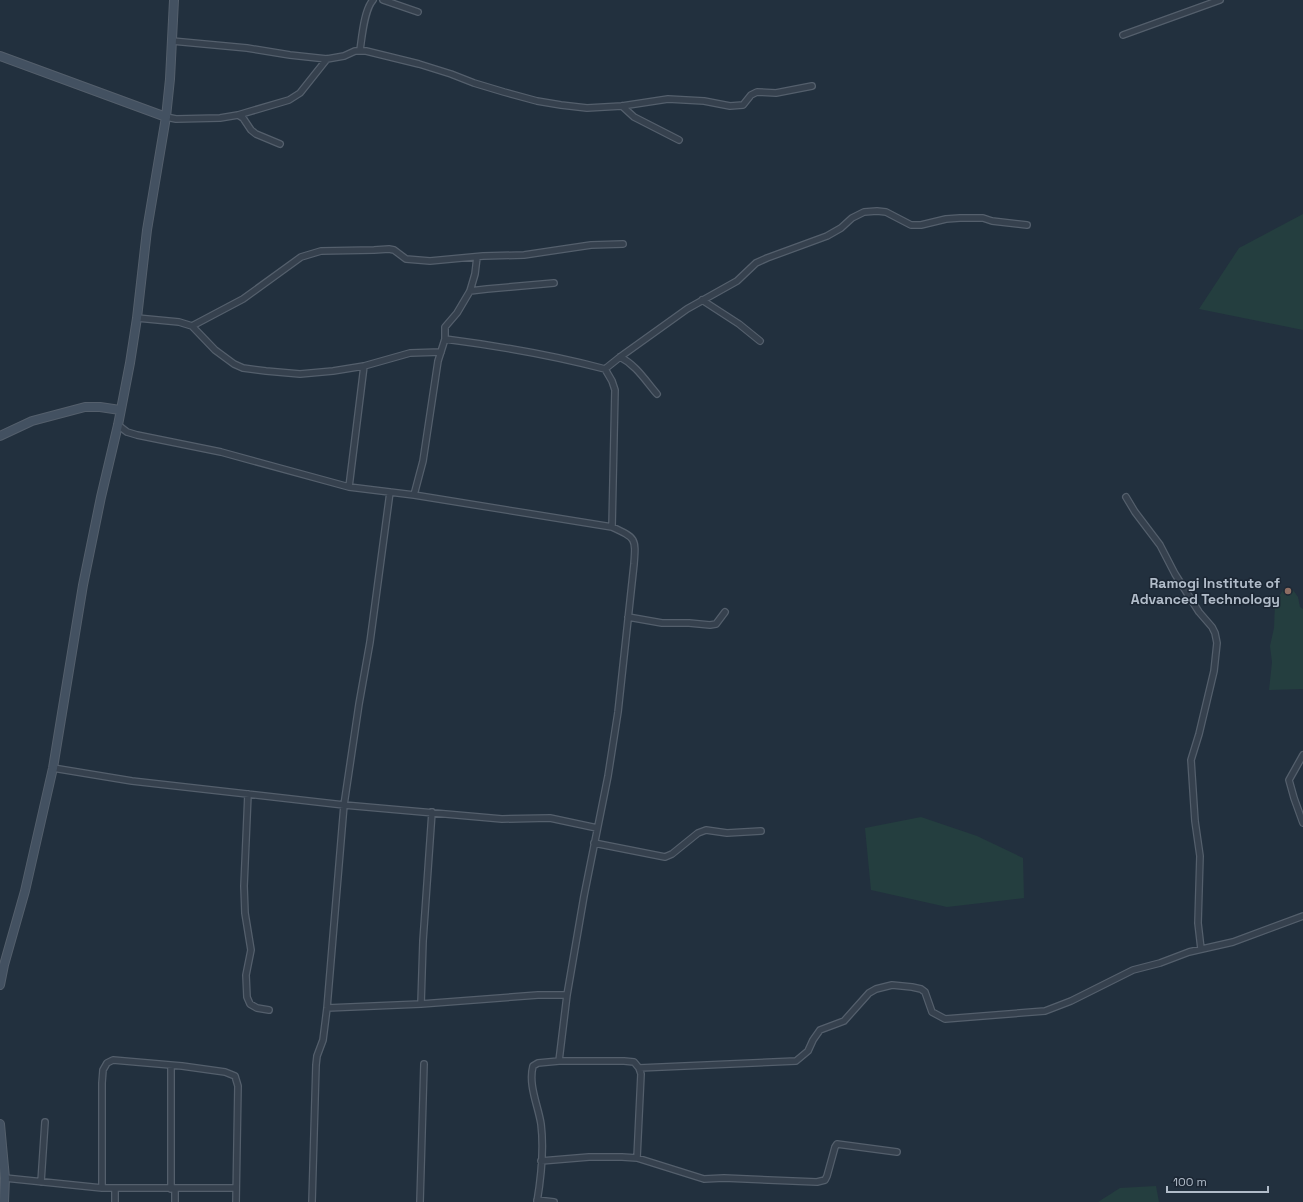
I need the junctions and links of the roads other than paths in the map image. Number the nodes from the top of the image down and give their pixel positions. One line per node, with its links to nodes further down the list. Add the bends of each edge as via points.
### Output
1 (174, 0): 7 (main road)
2 (373, 0): 8 (street)
3 (383, 0): 5 (street)
4 (1220, 0): 6 (street)
5 (418, 12)
6 (1123, 35)
7 (172, 41): 10 (street); 14 (main road)
8 (360, 50): 10 (street); 12 (street, via 419,64 537,101 587,108)
9 (0, 56): 14 (main road)
10 (327, 59): 13 (street, via 300,93 289,100)
11 (812, 86): 12 (street, via 776,93 757,92 743,105 738,106 668,99)
12 (622, 106): 15 (street, via 634,117)
13 (238, 115): 14 (street, via 220,118); 16 (street, via 256,134)
14 (166, 117): 23 (main road, via 147,230)
15 (678, 140)
16 (280, 144)
17 (1027, 225): 22 (street, via 983,218 960,218 921,225 911,224 886,212 864,212 827,236 756,263 737,281)
18 (623, 244): 19 (street, via 591,245 524,255)
19 (476, 256): 21 (street, via 475,274); 24 (street, via 430,261 406,259 389,249 321,251 301,257 243,299)
20 (554, 283): 21 (street)
21 (470, 291): 25 (street, via 445,328)
22 (702, 300): 26 (street); 28 (street)
23 (137, 318): 24 (street, via 179,322); 32 (main road)
24 (192, 326): 29 (street, via 215,350 243,368 300,374)
25 (445, 339): 27 (street); 30 (street, via 529,351)
26 (760, 340)
27 (441, 352): 29 (street, via 410,353); 37 (street, via 436,369 423,461)
28 (620, 356): 30 (street); 31 (street, via 634,366)
29 (364, 366): 35 (street)
30 (605, 369): 39 (street, via 615,390)
31 (657, 394)
32 (120, 410): 33 (main road); 34 (main road, via 85,407 32,421)
33 (118, 425): 35 (street, via 127,432 137,435 236,456); 43 (main road, via 83,585)
34 (0, 436)
35 (349, 487): 36 (street)
36 (390, 492): 37 (street); 45 (street, via 370,642)
37 (414, 495): 39 (street)
38 (1126, 497): 52 (street, via 1160,545 1199,612 1212,627 1217,643 1214,671 1191,760 1200,856 1198,923)
39 (612, 528): 41 (street, via 630,535 634,540)
40 (725, 612): 41 (street, via 716,624 710,625 662,623)
41 (628, 617): 48 (street, via 618,712)
42 (1303, 754): 47 (street, via 1289,780)
43 (54, 768): 44 (street, via 132,781); 53 (main road)
44 (248, 794): 45 (street); 57 (street, via 244,886 251,950 246,975 247,997 250,1004 256,1008)
45 (344, 805): 46 (street); 56 (street)
46 (432, 812): 48 (street, via 502,819 550,818); 55 (street)
47 (1303, 823)
48 (597, 828): 50 (street)
49 (761, 831): 50 (street, via 727,833 706,830 666,857)
50 (594, 843): 54 (street)
51 (1303, 916): 52 (street, via 1233,942)
52 (1201, 949): 61 (street, via 1133,970 1045,1011 945,1019 932,1012 925,992 912,987 892,985 869,993 844,1021 820,1030 808,1051 796,1061)
53 (0, 985)
54 (567, 995): 55 (street); 58 (street)
55 (421, 1004): 56 (street)
56 (327, 1008): 78 (street, via 323,1040 316,1065)
57 (269, 1010)
58 (559, 1061): 61 (street, via 624,1061 634,1062); 66 (street, via 538,1063 533,1066 532,1071 541,1125)
59 (424, 1064): 79 (street)
60 (170, 1066): 69 (street, via 113,1060 107,1062 102,1083); 71 (street, via 225,1072 235,1076 238,1086); 72 (street)
61 (639, 1068): 65 (street, via 641,1074)
62 (44, 1122): 68 (street)
63 (0, 1124): 67 (main road)
64 (897, 1152): 65 (street, via 837,1144 825,1180 817,1182 704,1179)
65 (638, 1158): 66 (street, via 589,1156)
66 (541, 1161): 73 (street)
67 (5, 1178): 68 (street); 74 (main road)
68 (41, 1182): 69 (street)
69 (102, 1188): 70 (street)
70 (115, 1188): 72 (street); 75 (street)
71 (236, 1188): 72 (street); 77 (street)
72 (173, 1189): 76 (street)
73 (537, 1201): 80 (street)
74 (4, 1202)
75 (115, 1202)
76 (175, 1202)
77 (236, 1202)
78 (312, 1202)
79 (420, 1202)
80 (554, 1202)

